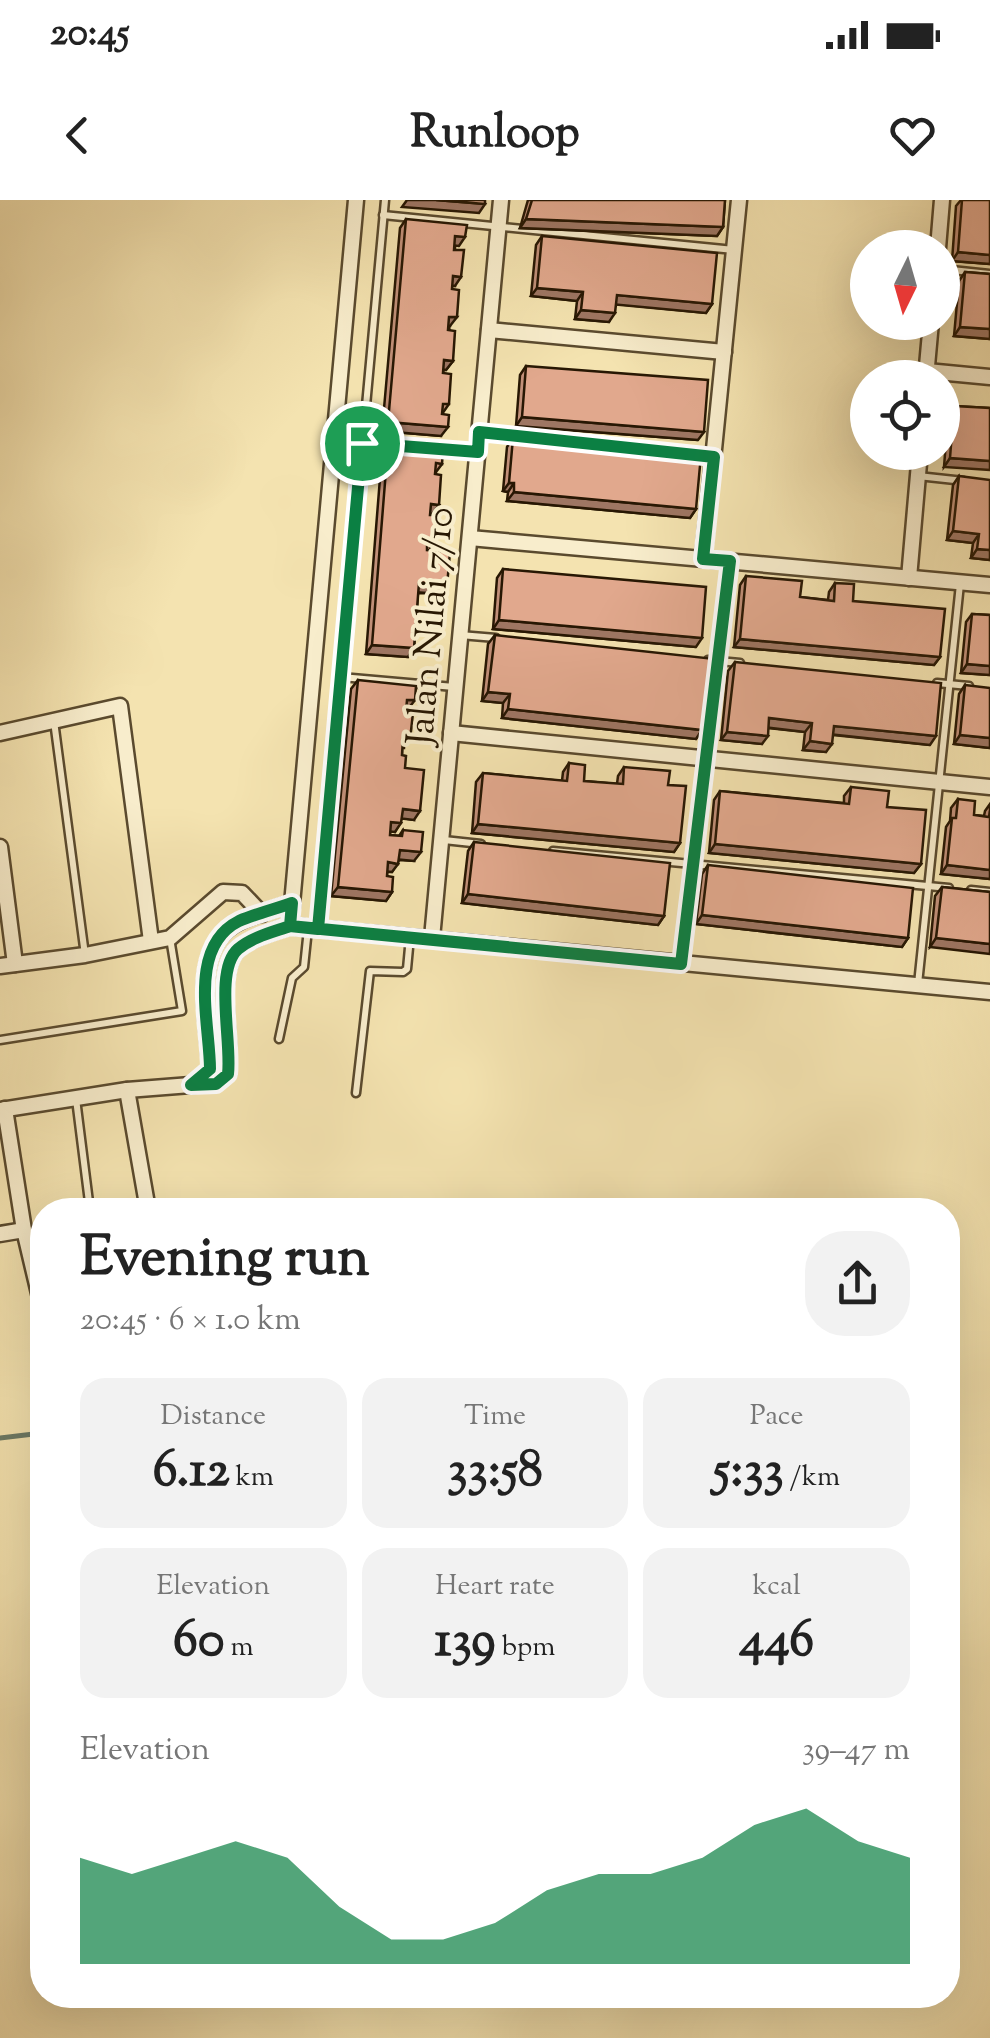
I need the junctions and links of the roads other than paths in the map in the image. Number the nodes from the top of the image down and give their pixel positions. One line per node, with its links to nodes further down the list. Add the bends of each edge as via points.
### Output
1 (356, 200): 56 (street)
2 (385, 200): 6 (lane)
3 (501, 200): 7 (street, Jalan Nilai 7/10)
4 (739, 200): 9 (street)
5 (942, 200): 8 (street)
6 (384, 214): 7 (lane); 17 (lane)
7 (499, 225): 9 (lane); 12 (street, Jalan Nilai 7/10)
8 (940, 230)
9 (734, 250): 13 (street)
10 (960, 272): 11 (lane)
11 (990, 274)
12 (489, 330): 13 (street); 16 (street, Jalan Nilai 7/10)
13 (724, 352): 23 (street)
14 (960, 376): 15 (street)
15 (990, 378)
16 (479, 432): 20 (street, Jalan Nilai 7/10); 21 (lane)
17 (362, 443): 18 (lane); 38 (lane)
18 (401, 446)
19 (420, 448): 20 (lane)
20 (478, 452): 27 (street, Jalan Nilai 7/10)
21 (674, 453)
22 (694, 455): 23 (lane)
23 (714, 457): 28 (street)
24 (918, 470): 25 (street)
25 (918, 476): 26 (lane); 30 (street)
26 (972, 482)
27 (470, 538): 28 (street); 33 (street, Jalan Nilai 7/10)
28 (703, 559): 29 (street)
29 (730, 561): 30 (street); 36 (lane)
30 (909, 578): 31 (street)
31 (960, 582): 32 (street); 40 (lane)
32 (990, 585)
33 (460, 635): 34 (lane); 41 (street, Jalan Nilai 7/10)
34 (500, 639)
35 (698, 659): 36 (lane)
36 (718, 661): 37 (lane); 46 (lane)
37 (756, 665)
38 (341, 677): 41 (lane); 59 (lane)
39 (930, 682): 40 (lane)
40 (949, 684): 42 (lane); 47 (lane)
41 (456, 687): 45 (street, Jalan Nilai 7/10)
42 (976, 687)
43 (54, 720): 44 (street); 63 (street, via 120,706); 64 (lane)
44 (0, 733)
45 (451, 734): 46 (street); 49 (street, Jalan Nilai 7/10)
46 (706, 759): 47 (street); 53 (lane)
47 (939, 782): 48 (street); 54 (lane)
48 (990, 787)
49 (441, 840): 50 (lane); 62 (street, Jalan Nilai 7/10)
50 (499, 846)
51 (0, 847): 66 (street)
52 (538, 849): 53 (lane)
53 (693, 864): 54 (lane); 65 (lane)
54 (928, 886): 55 (lane); 67 (lane)
55 (990, 892)
56 (292, 903): 57 (street); 58 (street)
57 (262, 914): 61 (street, via 242,893 223,892); 71 (street, via 226,930 210,955 210,1069)
58 (290, 926): 59 (street); 71 (street, via 238,950 229,963 228,1074 216,1084)
59 (313, 928): 60 (street); 69 (lane, via 304,967 292,978)
60 (410, 936): 62 (street); 73 (lane, via 403,972 370,971)
61 (170, 938): 63 (street); 70 (lane, via 182,1012)
62 (432, 938): 65 (street)
63 (151, 941): 64 (street)
64 (86, 954): 66 (street)
65 (681, 964): 67 (street)
66 (8, 965)
67 (918, 986): 68 (street)
68 (990, 992)
69 (279, 1039)
70 (0, 1040)
71 (191, 1085): 72 (street)
72 (127, 1090): 74 (street); 78 (street)
73 (356, 1093)
74 (76, 1098): 75 (street); 77 (lane)
75 (2, 1110): 76 (street)
76 (7, 1169): 79 (street)
77 (88, 1198)
78 (146, 1198)
79 (24, 1230): 80 (street); 81 (street)
80 (0, 1234)
81 (30, 1255)

